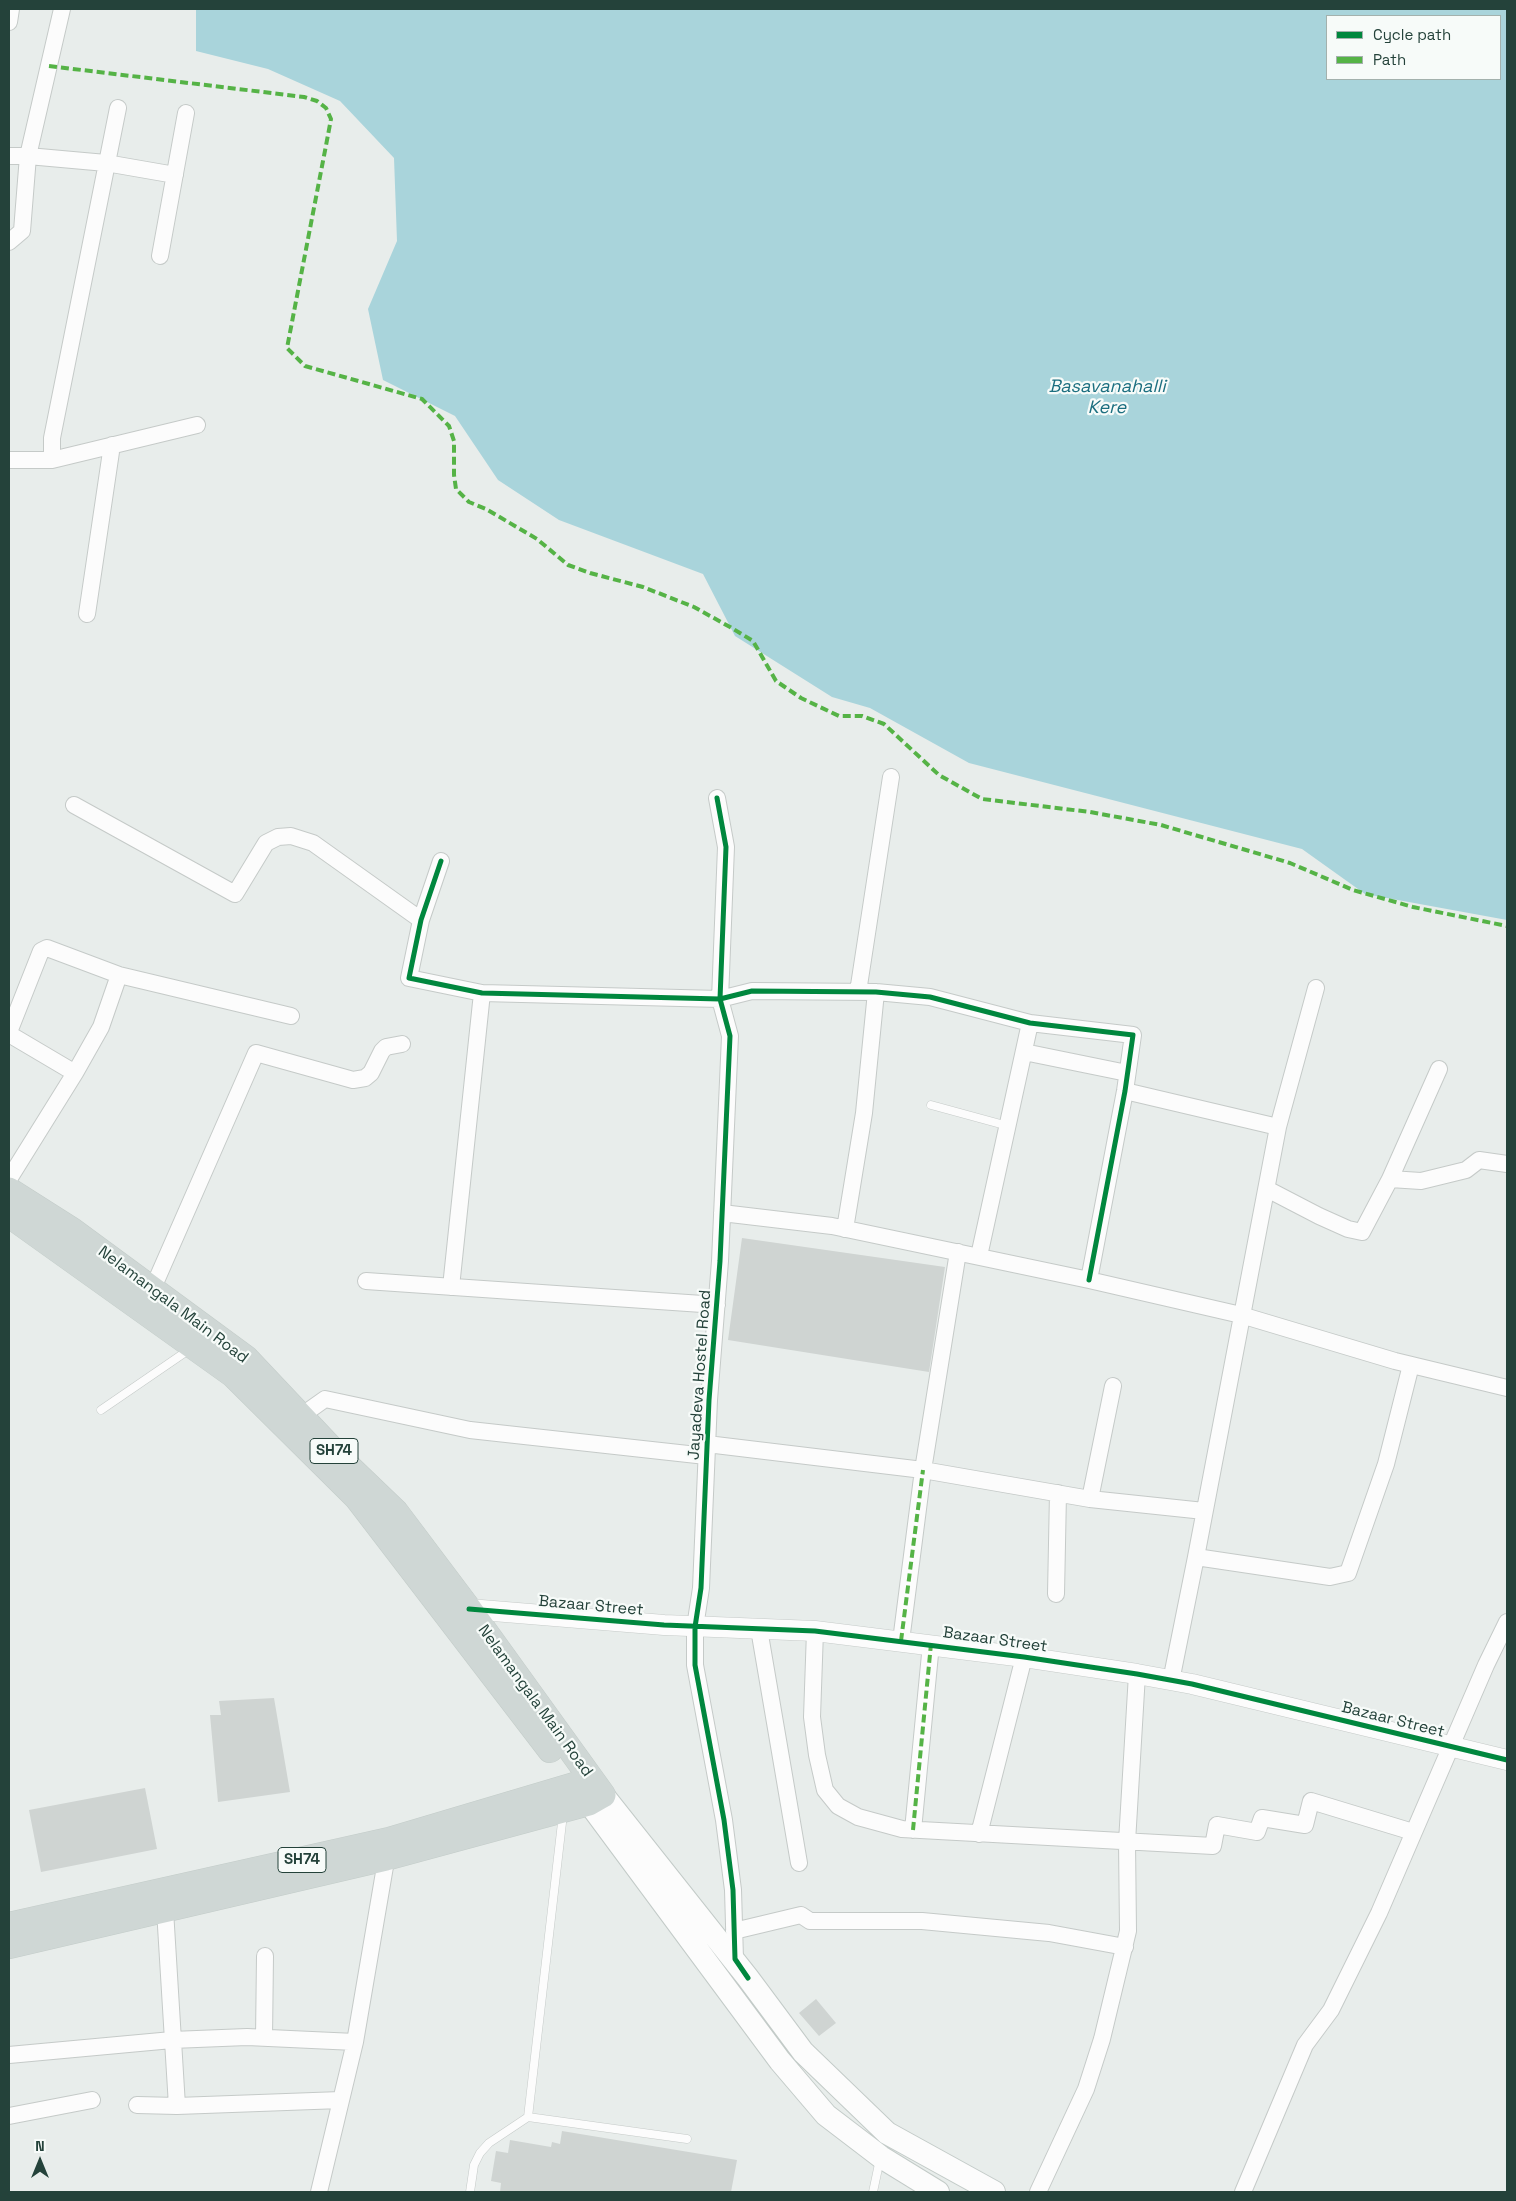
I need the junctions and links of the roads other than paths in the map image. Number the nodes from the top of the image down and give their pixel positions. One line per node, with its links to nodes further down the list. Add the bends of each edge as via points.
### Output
1 (11, 9): 3 (street)
2 (62, 9): 7 (street)
3 (9, 22)
4 (118, 108): 8 (street)
5 (186, 113): 9 (street)
6 (9, 156): 7 (street)
7 (28, 156): 8 (street); 10 (street, via 22,231)
8 (106, 163): 9 (street); 14 (street, via 52,438)
9 (175, 175): 11 (street)
10 (9, 242)
11 (160, 256)
12 (197, 425): 13 (street)
13 (112, 445): 14 (street); 16 (street)
14 (52, 460): 15 (street)
15 (9, 464)
16 (87, 614)
17 (891, 776): 24 (street)
18 (717, 798): 27 (street, Jayadeva Hostel Road, via 726,847)
19 (74, 805): 21 (street, via 235,894 266,843 278,837 291,836 313,843)
20 (441, 861): 21 (street)
21 (421, 920): 26 (street, via 409,978)
22 (118, 975): 28 (street); 30 (street, via 55,950 47,948 41,951); 34 (street, via 101,1027)
23 (1316, 988): 39 (street)
24 (858, 992): 25 (street); 27 (street, via 752,991)
25 (876, 992): 29 (street, via 930,997); 47 (street, via 864,1113)
26 (482, 993): 27 (street); 52 (street)
27 (720, 999): 45 (street, Jayadeva Hostel Road, via 730,1036)
28 (291, 1016)
29 (1030, 1023): 32 (street); 35 (street, via 1132,1035)
30 (9, 1033): 34 (street)
31 (402, 1044): 53 (street, via 386,1047 371,1074 353,1080 256,1054)
32 (1024, 1052): 35 (street); 38 (street)
33 (1439, 1069): 42 (street)
34 (75, 1073): 41 (street)
35 (1127, 1073): 36 (street)
36 (1124, 1092): 39 (street); 50 (street)
37 (931, 1105): 38 (lane)
38 (1008, 1126): 49 (street)
39 (1278, 1127): 43 (street)
40 (1507, 1164): 42 (street, via 1479,1160 1466,1170 1421,1181)
41 (9, 1179)
42 (1390, 1179): 43 (street, via 1362,1232 1319,1216)
43 (1267, 1189): 55 (street)
44 (9, 1190): 53 (main road, Nelamangala Main Road / SH74, via 72,1230)
45 (722, 1213): 47 (street); 54 (street, Jayadeva Hostel Road)
46 (9, 1216): 53 (main road, SH74)
47 (845, 1229): 48 (street)
48 (958, 1252): 49 (street); 63 (street)
49 (978, 1256): 50 (street)
50 (1089, 1280): 55 (street)
51 (366, 1281): 52 (street)
52 (451, 1287): 54 (street)
53 (147, 1300): 56 (main road, SH74); 61 (main road, Nelamangala Main Road / SH74, via 246,1358)
54 (717, 1305): 62 (street, Jayadeva Hostel Road)
55 (1241, 1315): 57 (street); 66 (street)
56 (194, 1347): 60 (lane); 81 (main road, SH74, via 233,1375 357,1498)
57 (1411, 1365): 59 (street); 67 (street, via 1386,1464 1348,1573 1330,1577)
58 (1113, 1386): 65 (street)
59 (1507, 1388)
60 (101, 1410)
61 (301, 1416): 62 (street, via 324,1399 470,1430); 69 (main road, Nelamangala Main Road / SH74, via 396,1512)
62 (706, 1450): 63 (street); 71 (street, Jayadeva Hostel Road, via 701,1588)
63 (923, 1470): 64 (street); 74 (street)
64 (1058, 1494): 65 (street); 68 (street)
65 (1090, 1499): 66 (street)
66 (1204, 1512): 67 (street)
67 (1196, 1557): 78 (street)
68 (1056, 1594)
69 (469, 1609): 71 (street, Bazaar Street); 81 (main road, Nelamangala Main Road / SH74)
70 (1507, 1622): 79 (street)
71 (696, 1627): 72 (street, Bazaar Street); 91 (street, Jayadeva Hostel Road, via 694,1665 724,1820 733,1890)
72 (759, 1629): 73 (street, Bazaar Street); 88 (street)
73 (815, 1631): 74 (street, Bazaar Street); 83 (street, via 812,1717 826,1790 838,1806 858,1817)
74 (900, 1641): 75 (street, Bazaar Street)
75 (931, 1644): 76 (street, Bazaar Street); 83 (street)
76 (1024, 1656): 77 (street, Bazaar Street); 85 (street)
77 (1137, 1674): 78 (street, Bazaar Street); 86 (street)
78 (1171, 1681): 79 (street, Bazaar Street)
79 (1450, 1747): 80 (street, Bazaar Street); 84 (street)
80 (1507, 1760)
81 (590, 1790): 82 (main road, SH74); 87 (main road, SH74); 95 (main road, Nelamangala Main Road); 107 (main road, via 780,2061 826,2115)
82 (564, 1809): 87 (main road, SH74); 105 (lane)
83 (913, 1830): 85 (street)
84 (1413, 1832): 86 (street, via 1311,1800 1305,1825 1262,1818 1257,1832 1217,1825 1213,1846); 114 (street, via 1379,1914 1331,2010 1305,2045)
85 (979, 1834): 86 (street)
86 (1127, 1842): 93 (street, via 1128,1930)
87 (388, 1850): 89 (main road, SH74); 90 (main road, SH74); 98 (street)
88 (799, 1863)
89 (165, 1910): 92 (main road, SH74); 97 (street)
90 (9, 1926)
91 (734, 1931): 93 (street, via 801,1916 810,1921 922,1921 1049,1933); 95 (street, Jayadeva Hostel Road, via 735,1959)
92 (9, 1946)
93 (1125, 1946): 113 (street, via 1086,2089)
94 (264, 1956): 96 (street)
95 (748, 1978): 112 (main road, Nelamangala Main Road, via 803,2052 887,2133)
96 (264, 2038): 97 (street); 98 (street)
97 (172, 2040): 99 (street); 103 (street)
98 (355, 2042): 101 (street)
99 (9, 2055)
100 (92, 2100): 104 (street)
101 (341, 2100): 103 (street); 108 (street)
102 (137, 2105): 103 (street)
103 (177, 2106)
104 (9, 2116)
105 (528, 2118): 106 (lane); 109 (lane, via 490,2143 480,2154 474,2165)
106 (687, 2139)
107 (881, 2157): 110 (lane); 111 (main road)
108 (319, 2192)
109 (470, 2192)
110 (873, 2192)
111 (938, 2192)
112 (994, 2192)
113 (1038, 2192)
114 (1243, 2192)

